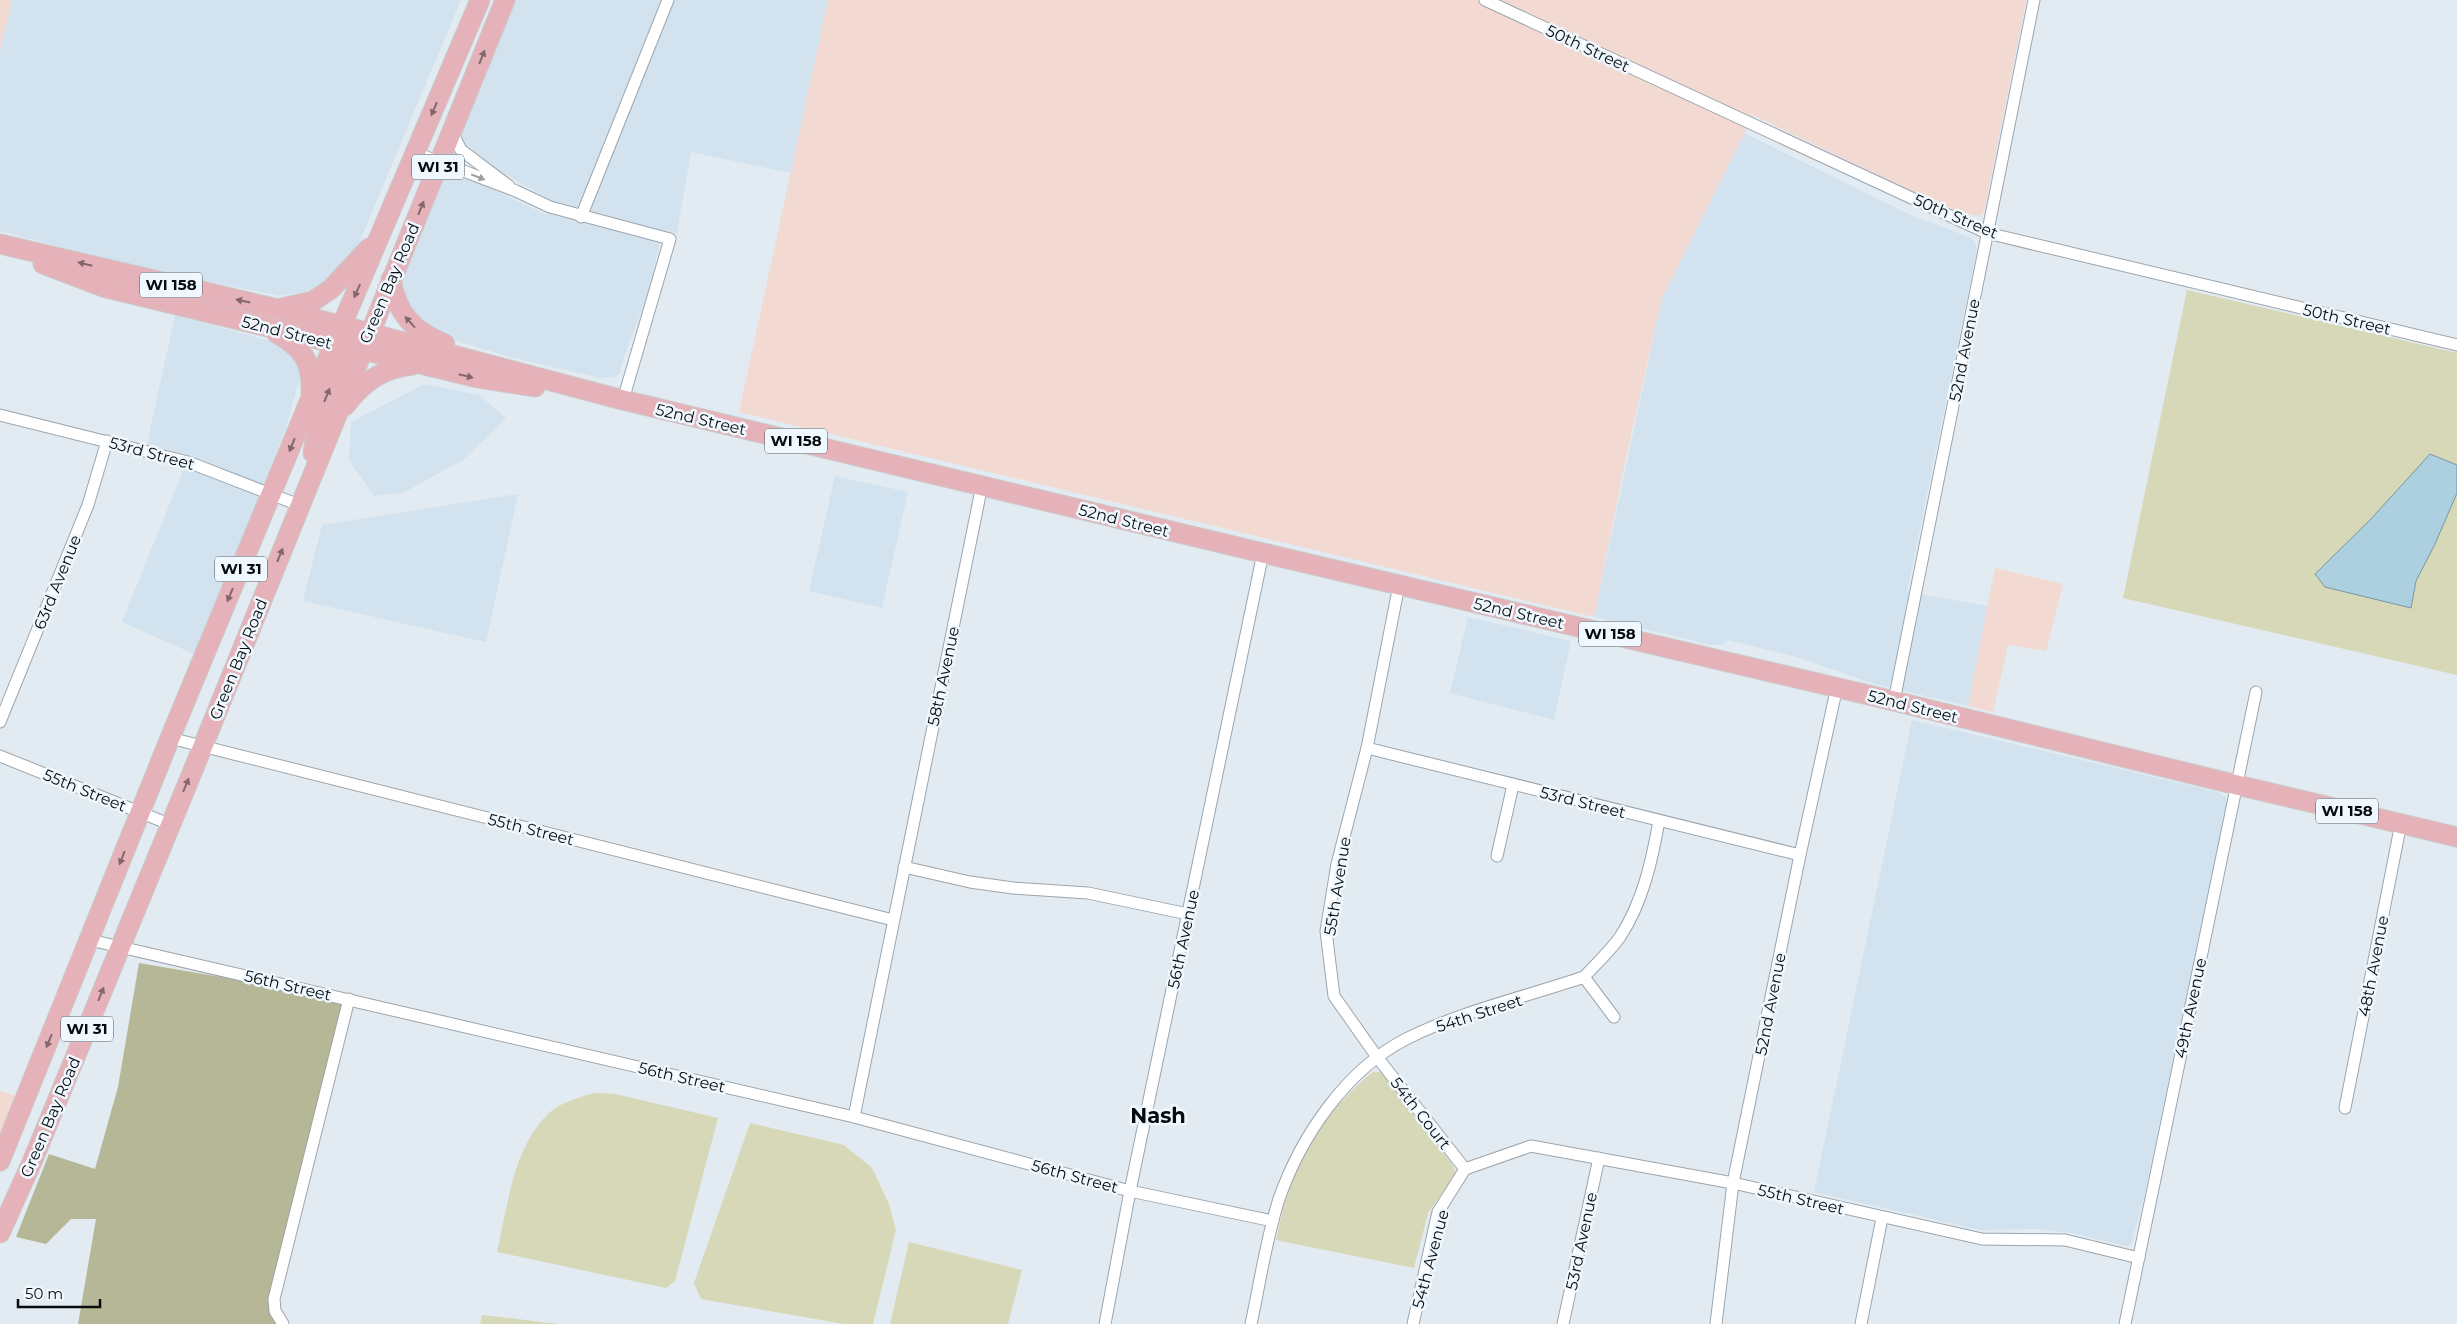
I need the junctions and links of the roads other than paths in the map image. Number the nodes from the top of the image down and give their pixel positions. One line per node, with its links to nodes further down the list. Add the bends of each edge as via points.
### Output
1 (480, 0): 7 (main road, Green Bay Road / WI 31, one-way to 7)
2 (505, 0): 6 (main road, Green Bay Road / WI 31, one-way to 2)
3 (668, 0): 10 (street)
4 (1485, 0): 11 (street, 50th Street)
5 (2034, 0): 11 (street, 52nd Avenue)
6 (452, 132): 8 (main road, Green Bay Road / WI 31); 9 (street, via 461,150 471,160 488,168)
7 (416, 154): 8 (street); 12 (main road, Green Bay Road / WI 31)
8 (440, 163): 9 (street, one-way to 9); 15 (main road, Green Bay Road / WI 31, one-way to 8)
9 (516, 191): 10 (street)
10 (581, 217): 22 (street, via 670,239)
11 (1987, 233): 19 (street, 50th Street); 35 (street, 52nd Avenue)
12 (382, 234): 16 (main road, via 324,293 303,305); 18 (main road, Green Bay Road / WI 31, one-way to 18)
13 (0, 244): 16 (main road, 52nd Street / WI 158, one-way to 13)
14 (0, 248): 17 (main road, 52nd Street / WI 158, via 103,287)
15 (391, 279): 18 (main road, Green Bay Road / WI 31); 21 (main road, one-way to 15, via 424,336 402,312)
16 (278, 309): 18 (main road, 52nd Street / WI 158)
17 (264, 326): 18 (main road, 52nd Street / WI 158); 23 (main road, via 287,339 306,357 311,376)
18 (350, 340): 20 (main road, 52nd Street / WI 158); 21 (main road, 52nd Street / WI 158); 23 (main road, Green Bay Road / WI 31); 25 (main road, Green Bay Road / WI 31); 27 (main road, one-way to 18, via 316,429)
19 (2457, 345)
20 (418, 364): 22 (main road, 52nd Street / WI 158, one-way to 22, via 505,384); 25 (main road, via 392,368 371,378)
21 (516, 372): 22 (main road, 52nd Street / WI 158)
22 (616, 398): 28 (main road, 52nd Street / WI 158)
23 (310, 400): 29 (main road, Green Bay Road / WI 31, one-way to 29)
24 (0, 416): 26 (street, 53rd Street)
25 (332, 423): 27 (main road, Green Bay Road / WI 31)
26 (108, 441): 29 (street, 53rd Street, via 198,465); 36 (street, 63rd Avenue, via 88,505)
27 (311, 477): 30 (main road, Green Bay Road / WI 31)
28 (982, 485): 31 (main road, 52nd Street / WI 158); 50 (street, 58th Avenue)
29 (273, 494): 30 (street, 53rd Street); 37 (main road, Green Bay Road / WI 31, one-way to 37)
30 (299, 505): 38 (main road, Green Bay Road / WI 31, one-way to 30)
31 (1263, 554): 32 (main road, 52nd Street / WI 158); 51 (street, 56th Avenue)
32 (1399, 585): 33 (main road, 52nd Street / WI 158); 39 (street, 55th Avenue)
33 (1837, 687): 35 (main road, 52nd Street / WI 158); 48 (street, 52nd Avenue)
34 (2256, 692): 42 (street, 49th Avenue)
35 (1894, 700): 42 (main road, 52nd Street / WI 158)
36 (0, 722)
37 (170, 738): 38 (street, 55th Street); 43 (main road, Green Bay Road / WI 31)
38 (203, 746): 46 (main road, Green Bay Road / WI 31, one-way to 38); 52 (street, 55th Street)
39 (1366, 748): 41 (street, 53rd Street); 58 (street, 55th Avenue, via 1337,864 1326,931 1334,996)
40 (0, 756): 43 (street, 55th Street)
41 (1513, 785): 44 (street, 53rd Street); 49 (street)
42 (2236, 785): 45 (main road, 52nd Street / WI 158); 69 (street, 49th Avenue)
43 (140, 812): 46 (street, 55th Street); 53 (main road, Green Bay Road / WI 31, one-way to 53)
44 (1659, 821): 48 (street, 53rd Street); 55 (street, via 1650,869 1627,922 1620,936)
45 (2401, 823): 47 (main road, 52nd Street / WI 158); 59 (street, 48th Avenue)
46 (170, 824): 54 (main road, Green Bay Road / WI 31)
47 (2457, 837)
48 (1800, 855): 64 (street, 52nd Avenue)
49 (1497, 856)
50 (904, 867): 51 (street, via 970,882 1088,893); 52 (street, 58th Avenue)
51 (1188, 914): 65 (street, 56th Avenue)
52 (893, 920): 60 (street, 58th Avenue)
53 (90, 940): 54 (street, 56th Street); 62 (main road, Green Bay Road / WI 31, one-way to 62)
54 (120, 947): 56 (street, 56th Street); 68 (main road, Green Bay Road / WI 31, one-way to 54)
55 (1584, 977): 57 (street); 58 (street, 54th Street, via 1455,1019 1405,1040)
56 (349, 999): 60 (street, 56th Street); 70 (street, via 274,1299 275,1312)
57 (1614, 1017)
58 (1377, 1057): 63 (street, 54th Court); 67 (street, via 1318,1121 1287,1179)
59 (2345, 1108)
60 (854, 1117): 65 (street, 56th Street)
61 (1599, 1158): 63 (street, 55th Street, via 1531,1146); 64 (street, 55th Street); 74 (street, 53rd Avenue)
62 (0, 1161)
63 (1465, 1169): 73 (street, 54th Avenue, via 1438,1212)
64 (1733, 1183): 66 (street, 55th Street); 75 (street, 52nd Avenue)
65 (1130, 1191): 67 (street, 56th Street); 71 (street, 56th Avenue)
66 (1882, 1218): 69 (street, 55th Street, via 1982,1239 2065,1240); 76 (street)
67 (1273, 1220): 72 (street)
68 (0, 1233)
69 (2138, 1258): 77 (street, 49th Avenue)
70 (283, 1324)
71 (1105, 1324)
72 (1251, 1324)
73 (1413, 1324)
74 (1563, 1324)
75 (1716, 1324)
76 (1861, 1324)
77 (2125, 1324)

